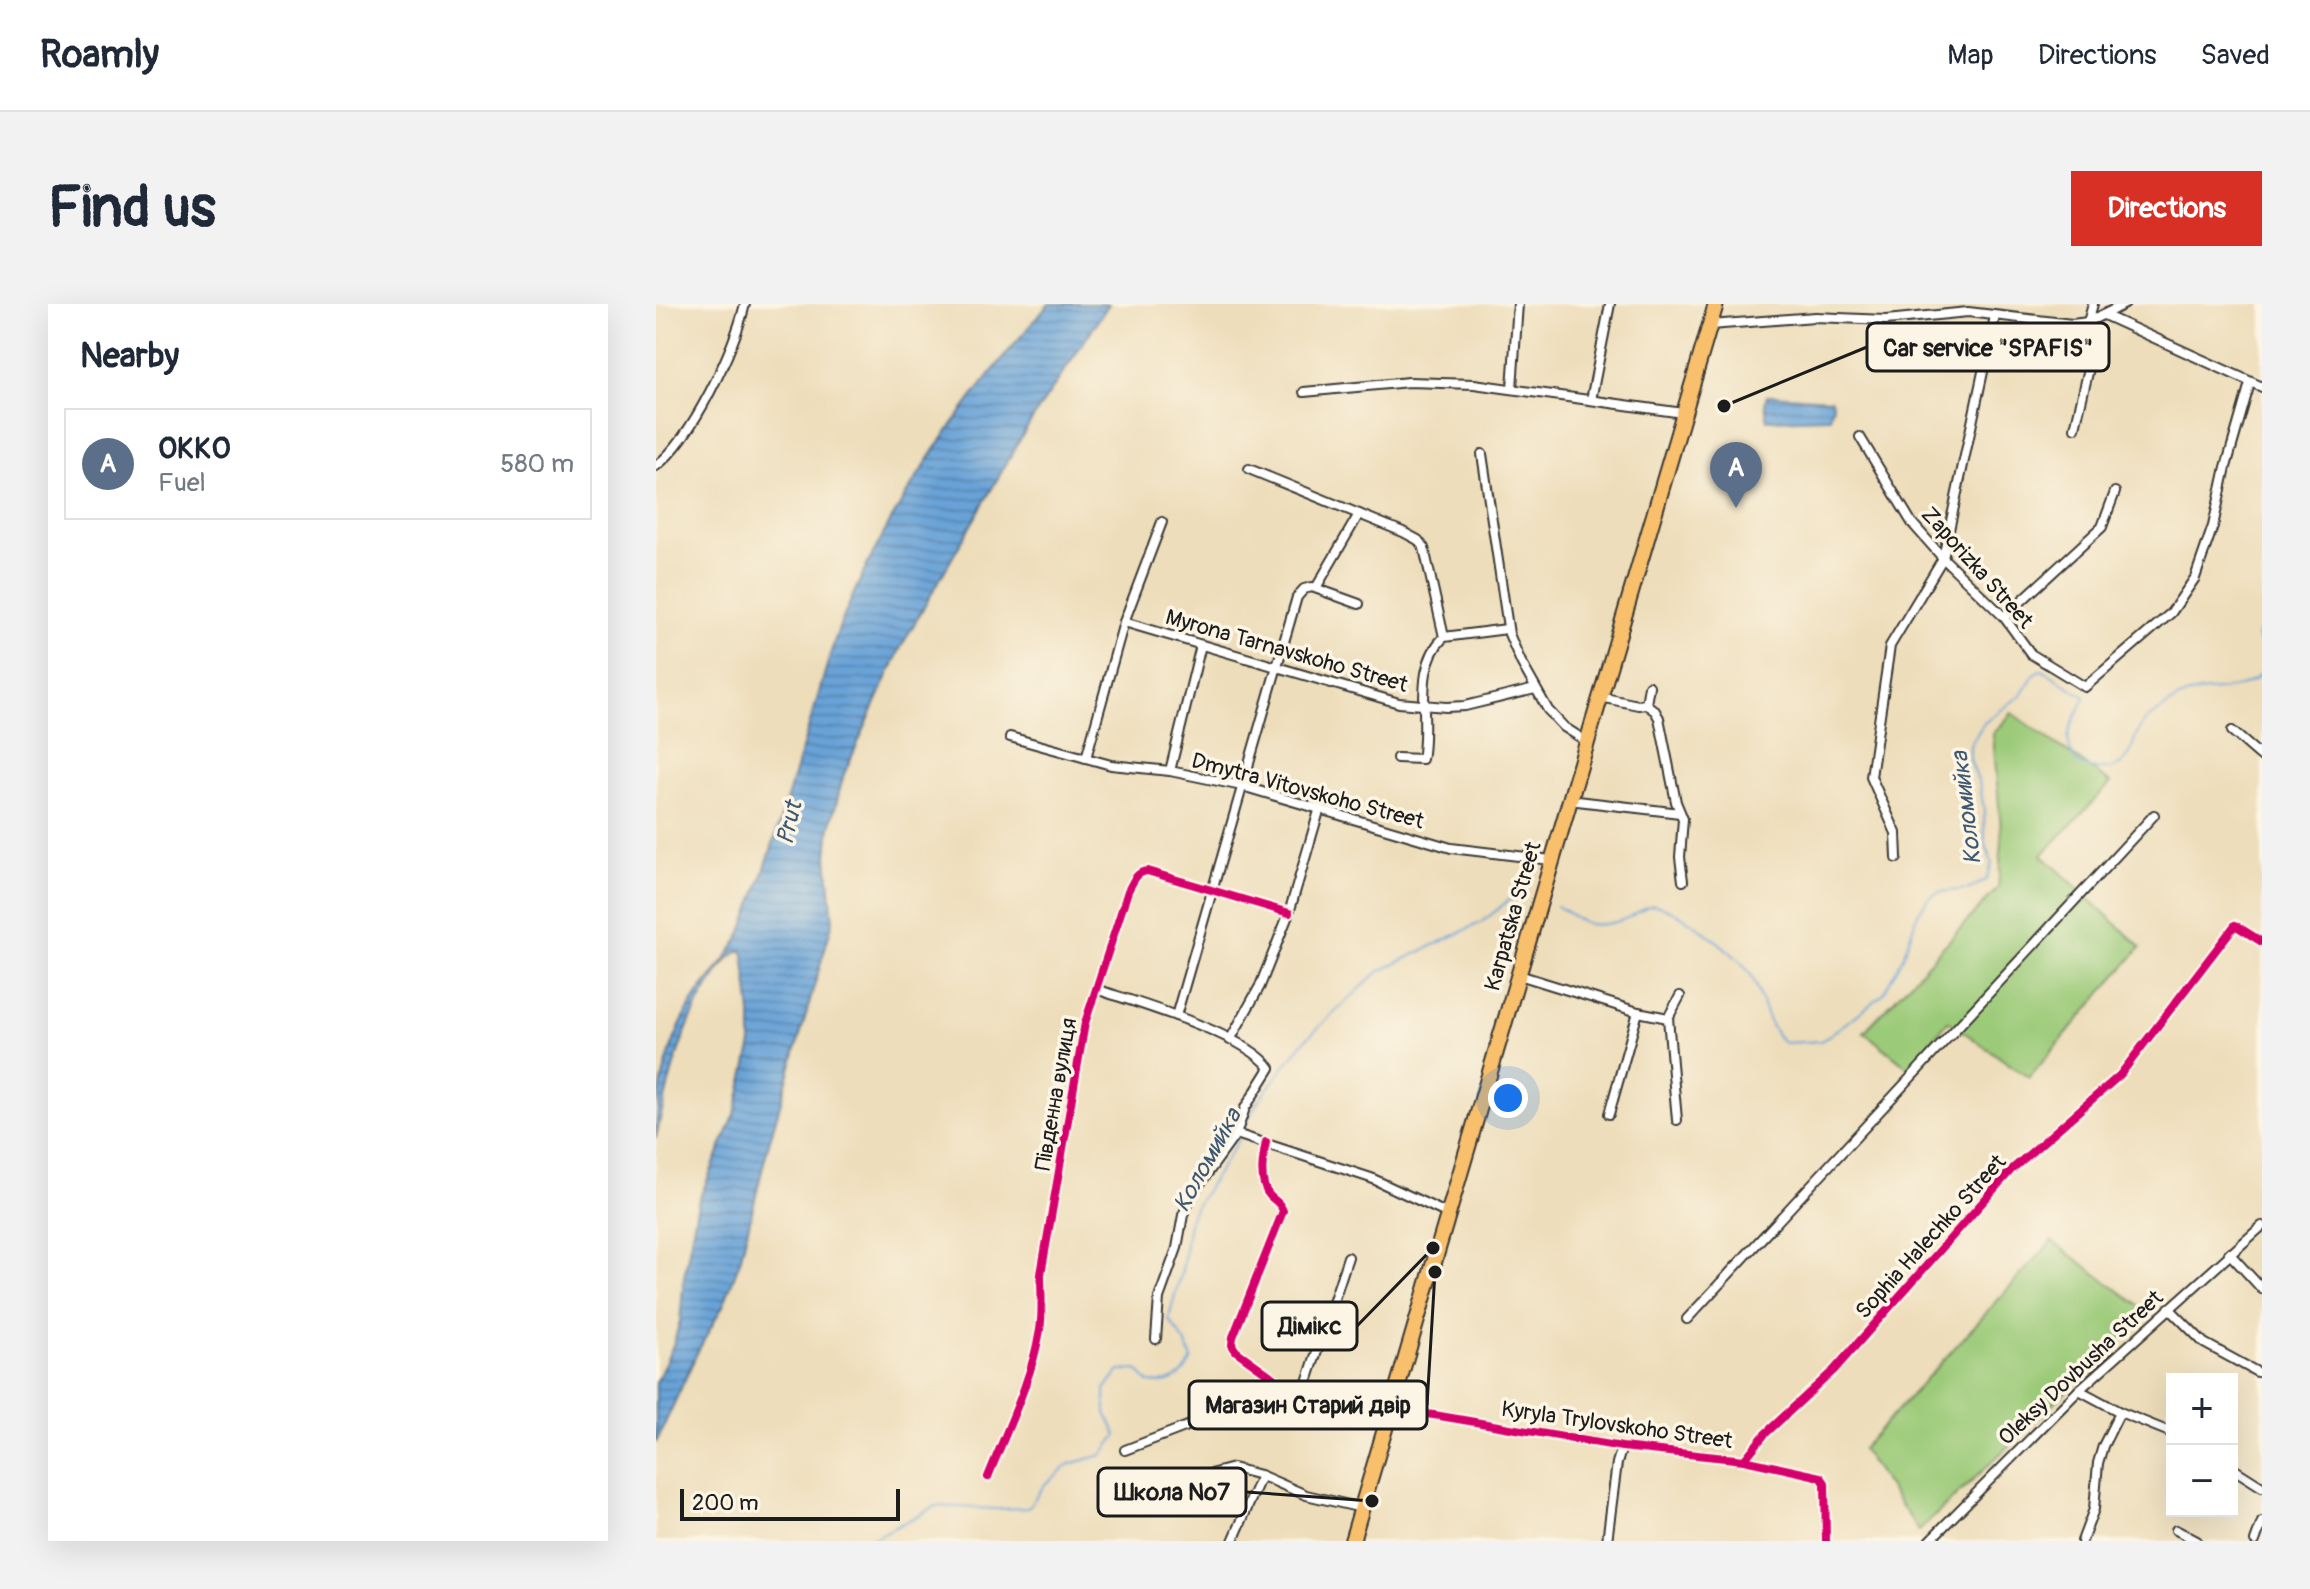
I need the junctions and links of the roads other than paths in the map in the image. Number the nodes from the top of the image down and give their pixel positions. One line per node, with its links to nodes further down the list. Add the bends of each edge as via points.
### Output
1 (745, 304): 20 (street, via 729,354 686,433)
2 (1518, 304): 13 (street)
3 (1610, 304): 15 (street)
4 (1716, 304): 10 (main road, Karpatska Street)
5 (2093, 304): 9 (street)
6 (2125, 304): 7 (street)
7 (2104, 315): 9 (street); 11 (street)
8 (1995, 316): 9 (street); 10 (street, via 1968,312); 25 (street)
9 (2088, 322): 17 (street, via 2090,364)
10 (1710, 325): 16 (main road, Karpatska Street)
11 (2250, 383): 12 (street); 28 (street, Zaporizka Street, via 2213,526 2195,578 2171,613 2085,687 2031,654)
12 (2262, 387)
13 (1512, 388): 14 (street, via 1409,382); 15 (street)
14 (1304, 392)
15 (1591, 400): 16 (street)
16 (1683, 413): 36 (main road, Karpatska Street)
17 (2075, 428)
18 (1860, 437): 25 (street, Zaporizka Street, via 1912,523)
19 (1482, 454): 30 (street)
20 (656, 466)
21 (1249, 469): 23 (street)
22 (2115, 492): 28 (street, via 2102,527)
23 (1359, 514): 26 (street); 31 (street, via 1422,544)
24 (1162, 522): 29 (street)
25 (1943, 558): 28 (street, Zaporizka Street); 51 (street, via 1890,646 1871,777 1896,833)
26 (1316, 588): 27 (street); 33 (street, via 1306,588 1297,597)
27 (1359, 604)
28 (2004, 617)
29 (1124, 622): 32 (street, Myrona Tarnavskoho Street); 43 (street)
30 (1507, 629): 31 (street); 35 (street)
31 (1444, 637): 38 (street, via 1430,663)
32 (1201, 645): 33 (street, Myrona Tarnavskoho Street); 45 (street)
33 (1276, 668): 38 (street, Myrona Tarnavskoho Street, via 1385,701); 46 (street)
34 (1649, 686): 37 (street)
35 (1535, 689): 38 (street, Myrona Tarnavskoho Street, via 1465,706); 41 (street, via 1558,722)
36 (1600, 697): 37 (street); 41 (main road, Karpatska Street)
37 (1646, 704): 49 (street, via 1659,718)
38 (1424, 706): 44 (street, via 1422,759)
39 (2232, 731): 42 (street)
40 (1010, 737): 43 (street, Dmytra Vitovskoho Street)
41 (1586, 741): 47 (main road, Karpatska Street)
42 (2262, 757)
43 (1086, 758): 45 (street, Dmytra Vitovskoho Street)
44 (1397, 758)
45 (1170, 771): 46 (street, Dmytra Vitovskoho Street)
46 (1242, 786): 48 (street, Dmytra Vitovskoho Street); 54 (street)
47 (1569, 800): 49 (street); 52 (main road, Karpatska Street)
48 (1319, 811): 52 (street, Dmytra Vitovskoho Street, via 1451,848); 55 (street)
49 (1680, 813): 53 (street)
50 (2154, 815): 74 (street)
51 (1897, 858)
52 (1551, 860): 57 (main road, Karpatska Street)
53 (1683, 881)
54 (1213, 888): 55 (street, Південна вулиця); 58 (street, Південна вулиця, via 1141,871 1128,891); 61 (street)
55 (1289, 913): 63 (street, via 1258,992)
56 (2262, 942): 85 (street, Sophia Halechko Street, via 2235,925 2120,1075 2011,1170 1834,1370)
57 (1519, 975): 60 (street); 68 (main road, Karpatska Street)
58 (1096, 989): 61 (street); 88 (street, Південна вулиця, via 1085,1023 1041,1274 1040,1331 1025,1388)
59 (1680, 996): 62 (street)
60 (1638, 1012): 62 (street); 64 (street)
61 (1176, 1016): 63 (street)
62 (1668, 1018): 65 (street)
63 (1230, 1040): 66 (street, via 1270,1068 1245,1108)
64 (1609, 1114)
65 (1677, 1120)
66 (1239, 1135): 67 (street); 75 (street, via 1194,1192 1183,1215 1159,1298)
67 (1266, 1142): 68 (street, via 1371,1178); 77 (street, via 1264,1185 1283,1211 1232,1343)
68 (1448, 1214): 80 (main road, Karpatska Street)
69 (2262, 1226): 70 (street, Oleksy Dovbusha Street)
70 (2229, 1253): 72 (street); 73 (street, Oleksy Dovbusha Street)
71 (1348, 1257): 78 (street)
72 (2262, 1289)
73 (2169, 1308): 76 (street, via 2204,1343); 79 (street, Oleksy Dovbusha Street)
74 (1687, 1319)
75 (1156, 1339)
76 (2257, 1372)
77 (1282, 1384): 78 (street, Kyryla Trylovskoho Street); 84 (street, via 1255,1400)
78 (1305, 1388): 80 (street, Kyryla Trylovskoho Street)
79 (2079, 1390): 81 (street); 98 (street, Oleksy Dovbusha Street)
80 (1390, 1410): 83 (street, Kyryla Trylovskoho Street); 91 (main road, Karpatska Street)
81 (2120, 1412): 82 (street); 99 (street, via 2103,1446 2094,1509)
82 (2166, 1431)
83 (1622, 1447): 85 (street, Kyryla Trylovskoho Street); 96 (street)
84 (1125, 1450)
85 (1744, 1460): 97 (street, Kyryla Trylovskoho Street, via 1822,1478)
86 (2238, 1472): 89 (street)
87 (1261, 1476): 90 (street, via 1228,1468); 91 (street, via 1306,1495); 94 (street)
88 (988, 1477)
89 (2262, 1487)
90 (1123, 1497)
91 (1362, 1508): 95 (main road, Karpatska Street)
92 (2262, 1522): 101 (street)
93 (2176, 1530): 100 (street)
94 (1233, 1541)
95 (1352, 1541)
96 (1607, 1541)
97 (1826, 1541)
98 (1929, 1541)
99 (2082, 1541)
100 (2197, 1541)
101 (2255, 1541)

